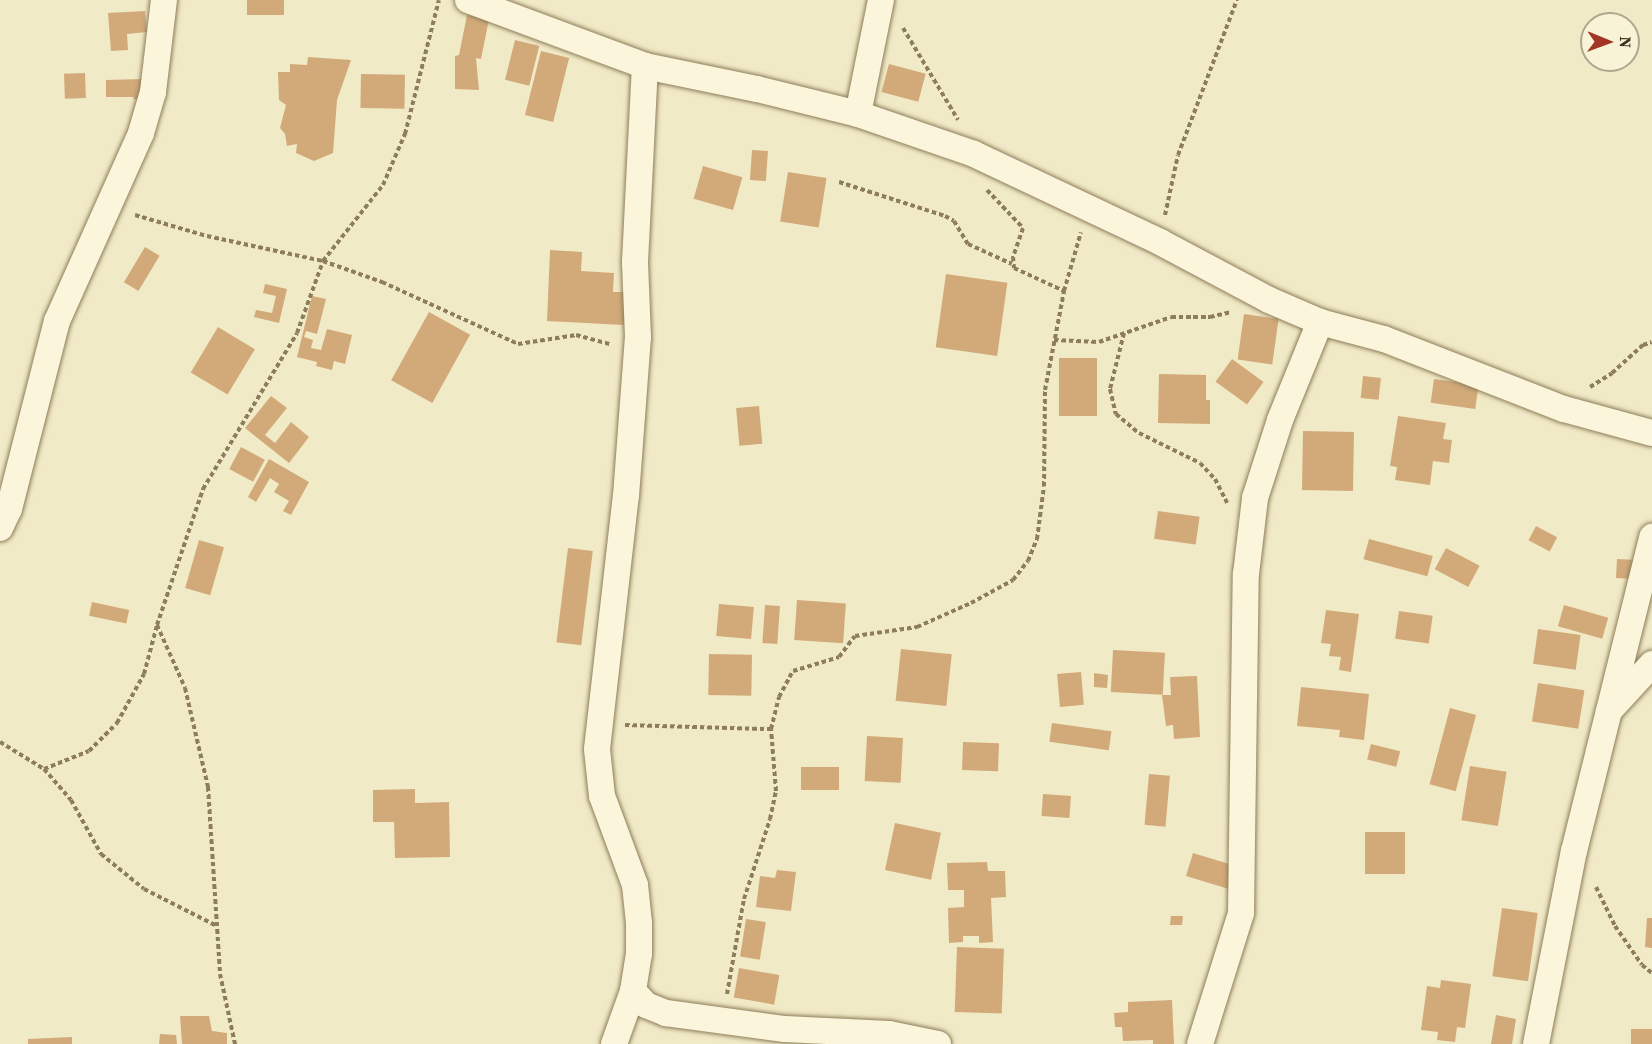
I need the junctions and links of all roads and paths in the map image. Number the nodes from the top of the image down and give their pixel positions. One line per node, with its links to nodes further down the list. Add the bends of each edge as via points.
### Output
1 (164, 0): 11 (street, via 153,92 141,133)
2 (440, 0): 14 (path, via 405,134 383,185)
3 (881, 0): 8 (street)
4 (1237, 0): 13 (path, via 1178,155)
5 (475, 1): 7 (street)
6 (900, 21): 9 (path)
7 (645, 66): 8 (street); 22 (street, via 635,262)
8 (858, 114): 9 (street)
9 (974, 154): 12 (street); 15 (path, via 990,195 1023,228)
10 (839, 182): 15 (path, via 945,216 954,221 968,244)
11 (107, 207): 14 (path, via 207,236); 25 (street, via 57,321 9,508)
12 (1088, 208): 13 (street); 16 (path)
13 (1160, 242): 17 (street)
14 (323, 261): 22 (path, via 382,282 518,344 576,335); 28 (path, via 297,333 203,489)
15 (1012, 264): 16 (path, via 1018,271)
16 (1064, 291): 20 (path)
17 (1269, 300): 18 (street); 19 (path, via 1210,317 1171,317)
18 (1320, 322): 23 (street, via 1383,339); 27 (street, via 1280,420 1255,498)
19 (1124, 333): 20 (path, via 1099,342); 27 (path, via 1110,389 1116,414 1139,433 1200,463 1215,479)
20 (1054, 340): 32 (path, via 1045,390 1044,486 1037,540 1028,561 1013,580 971,603 917,627 855,636 839,657 793,671 779,697)
21 (1652, 342): 23 (path, via 1643,345)
22 (637, 351): 31 (street, via 626,496)
23 (1564, 409): 24 (street)
24 (1652, 433)
25 (0, 528)
26 (1652, 537): 30 (street)
27 (1249, 540): 43 (street, via 1241,913)
28 (157, 625): 34 (path, via 144,674 117,723 89,751); 36 (path, via 185,688 208,788)
29 (1652, 664): 30 (street)
30 (1608, 711): 35 (street)
31 (600, 724): 32 (path); 38 (street, via 597,748 602,796 634,885 639,954)
32 (771, 729): 39 (path, via 776,791 744,899)
33 (0, 742): 34 (path)
34 (44, 769): 36 (path, via 71,800 100,854 144,889)
35 (1574, 851): 37 (path, via 1615,926); 44 (street)
36 (217, 926): 40 (path, via 220,974)
37 (1652, 973)
38 (633, 991): 39 (street, via 646,1005 666,1013); 41 (street)
39 (723, 1019): 42 (street, via 785,1029 889,1034)
40 (235, 1044)
41 (614, 1044)
42 (938, 1044)
43 (1200, 1044)
44 (1536, 1044)

